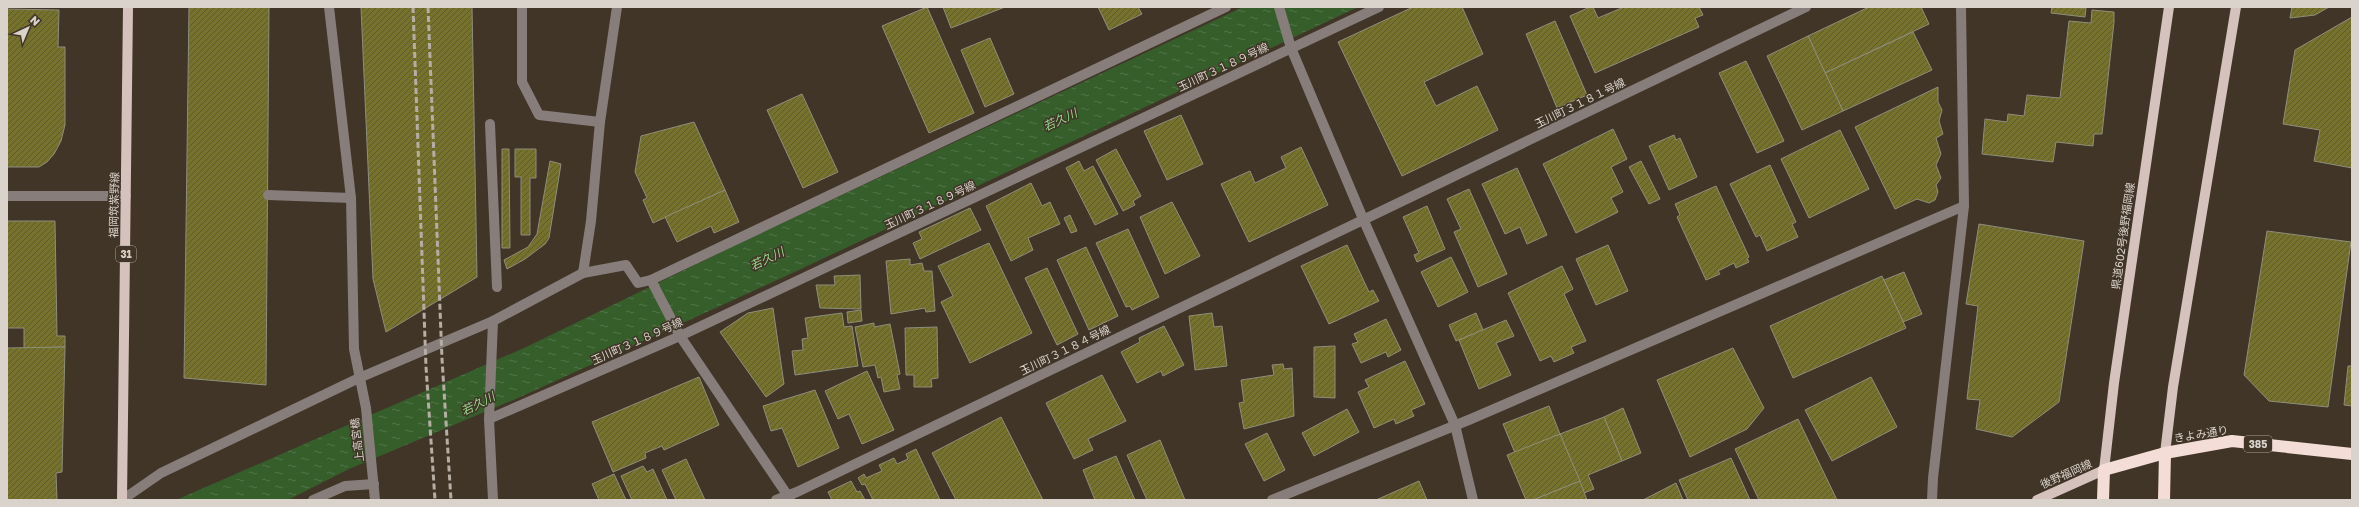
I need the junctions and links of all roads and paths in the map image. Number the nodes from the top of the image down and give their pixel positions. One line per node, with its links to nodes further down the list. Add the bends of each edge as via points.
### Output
1 (128, 7): 17 (main road, 福岡筑紫野線 / 31)
2 (330, 7): 18 (street, 上高宮橋)
3 (522, 7): 13 (street, via 522,82 539,115)
4 (617, 7): 13 (street)
5 (1226, 7): 22 (street)
6 (1279, 7): 12 (street)
7 (1380, 7): 12 (street, 玉川町３１８９号線)
8 (1806, 7): 20 (street, 玉川町３１８１号線)
9 (1961, 7): 19 (street)
10 (2169, 7): 31 (main road, 県道602号後野福岡線, via 2114,383)
11 (2236, 7): 29 (main road, via 2172,387)
12 (1291, 48): 20 (street); 25 (street, 玉川町３１８９号線)
13 (600, 122): 21 (street, via 591,221)
14 (490, 124): 23 (street)
15 (268, 195): 18 (street)
16 (7, 196): 17 (street)
17 (126, 196): 34 (main road, 福岡筑紫野線 / 31)
18 (351, 198): 26 (street, 上高宮橋, via 354,349)
19 (1964, 206): 28 (street); 41 (street, via 1932,478)
20 (1364, 221): 28 (street); 33 (street, 玉川町３１８４号線)
21 (583, 273): 22 (street, via 626,265 638,283); 24 (street)
22 (651, 280): 25 (street)
23 (497, 286)
24 (492, 321): 26 (street); 27 (street)
25 (680, 336): 27 (street, 玉川町３１８９号線); 33 (street)
26 (359, 378): 32 (street, 上高宮橋, via 366,408); 34 (street, via 161,473)
27 (489, 419): 37 (street)
28 (1456, 425): 39 (street); 40 (street)
29 (2165, 453): 30 (highway, きよみ通り / 385, via 2232,441); 31 (highway, きよみ通り / 385); 44 (highway)
30 (2352, 454)
31 (2104, 470): 42 (main road, 後野福岡線); 43 (highway)
32 (374, 484): 35 (street, via 345,486); 36 (street, 上高宮橋)
33 (789, 497): 38 (street, 玉川町３１８４号線)
34 (122, 500)
35 (313, 500)
36 (375, 500)
37 (493, 500)
38 (776, 500)
39 (1272, 500)
40 (1473, 500)
41 (1932, 500)
42 (2037, 500)
43 (2103, 500)
44 (2164, 500)

